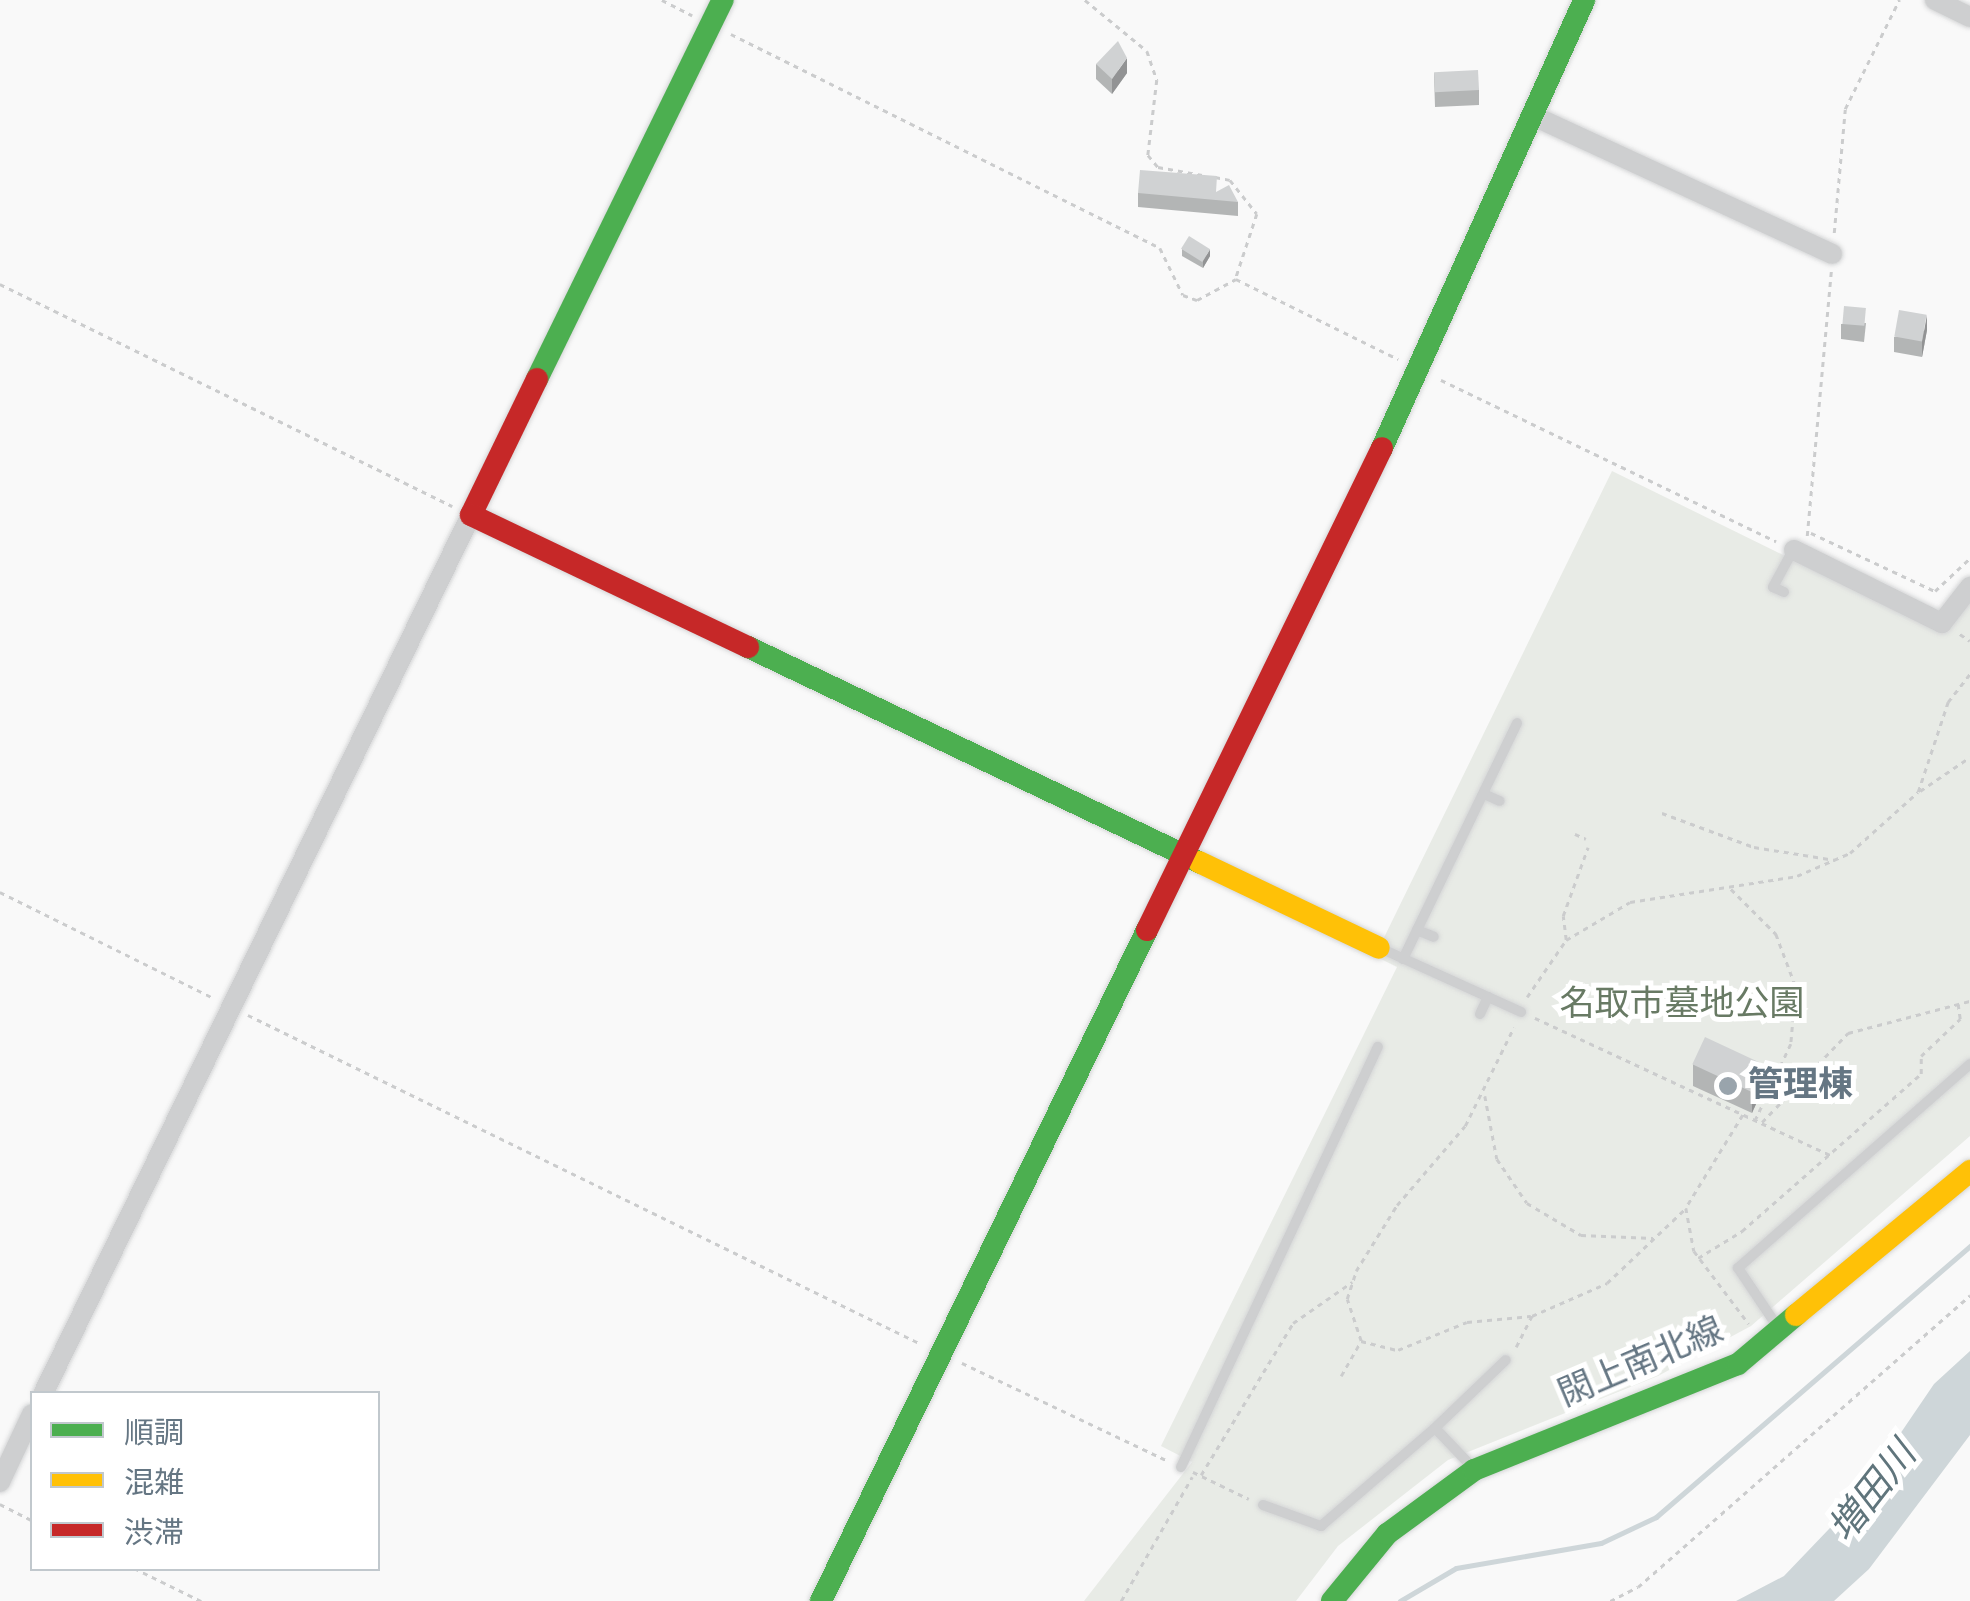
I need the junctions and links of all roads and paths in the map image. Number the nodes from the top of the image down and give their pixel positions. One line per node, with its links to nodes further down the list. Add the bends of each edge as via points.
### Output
1 (662, 0): 8 (path)
2 (723, 0): 8 (street)
3 (1086, 0): 11 (path, via 1147,51 1157,80 1148,155 1158,166 1230,180 1258,214)
4 (1584, 0): 9 (street)
5 (1899, 0): 10 (path, via 1845,109)
6 (1935, 0): 7 (street)
7 (1970, 17)
8 (711, 24): 11 (path, via 1160,248 1184,294 1196,300); 14 (street)
9 (1538, 118): 10 (street); 13 (street)
10 (1832, 254): 15 (path)
11 (1236, 279): 13 (path)
12 (0, 284): 14 (path)
13 (1420, 370): 16 (path); 30 (street)
14 (471, 515): 30 (street); 42 (street)
15 (1810, 532): 16 (path); 17 (path, via 1935,591)
16 (1794, 550): 18 (street, via 1942,622); 19 (lane, via 1773,587)
17 (1970, 558)
18 (1970, 587)
19 (1784, 592)
20 (1970, 674): 23 (path, via 1948,702)
21 (1517, 723): 24 (lane)
22 (1970, 757): 23 (path)
23 (1918, 792): 31 (path)
24 (1484, 794): 25 (lane); 34 (lane)
25 (1500, 800)
26 (1662, 813): 31 (path, via 1741,843)
27 (1574, 834): 28 (path)
28 (1586, 840)
29 (1588, 848): 36 (path, via 1563,916)
30 (1182, 859): 37 (street); 63 (street)
31 (1836, 860): 32 (path)
32 (1730, 888): 36 (path, via 1630,902); 49 (path, via 1776,934 1796,987 1791,1044)
33 (0, 892): 42 (path)
34 (1418, 930): 35 (lane); 38 (lane)
35 (1434, 938)
36 (1566, 940): 43 (path)
37 (1379, 948): 38 (lane)
38 (1404, 959): 39 (lane)
39 (1488, 997): 43 (lane); 44 (lane)
40 (1970, 1000): 41 (path)
41 (1958, 1004): 50 (path, via 1848,1034); 51 (path, via 1960,1019 1921,1056 1920,1074)
42 (229, 1005): 63 (path); 66 (street)
43 (1521, 1012): 47 (path); 48 (path)
44 (1480, 1014)
45 (1378, 1047): 69 (lane)
46 (1970, 1064): 61 (lane, via 1738,1268)
47 (1485, 1094): 55 (path, via 1498,1159 1527,1202 1582,1235); 57 (path, via 1377,1233)
48 (1743, 1115): 49 (path); 54 (path)
49 (1756, 1120): 50 (path)
50 (1761, 1123): 51 (path)
51 (1827, 1153): 52 (path); 56 (path)
52 (1832, 1156)
53 (1970, 1171): 61 (street, 閖上南北線)
54 (1686, 1208): 55 (path); 56 (path)
55 (1653, 1238): 59 (path, via 1608,1283)
56 (1698, 1258): 60 (path)
57 (1352, 1282): 62 (path, via 1347,1300); 72 (path, via 1293,1323)
58 (1970, 1295): 82 (path, via 1638,1587)
59 (1532, 1316): 62 (path, via 1467,1322 1398,1350); 64 (path)
60 (1750, 1330)
61 (1782, 1333): 70 (street, 閖上南北線, via 1680,1392)
62 (1361, 1341): 65 (path)
63 (940, 1353): 69 (path); 79 (street)
64 (1506, 1360): 68 (lane)
65 (1341, 1376)
66 (43, 1391)
67 (30, 1418): 73 (street)
68 (1434, 1428): 70 (lane); 75 (lane, via 1321,1526)
69 (1181, 1467): 71 (path)
70 (1474, 1470): 81 (street, 閖上南北線, via 1387,1534)
71 (1194, 1473): 72 (path); 80 (path)
72 (1200, 1476): 75 (path)
73 (0, 1482)
74 (0, 1504): 76 (path)
75 (1263, 1505)
76 (30, 1519)
77 (140, 1571): 78 (path)
78 (201, 1601)
79 (821, 1601)
80 (1121, 1601)
81 (1332, 1601)
82 (1610, 1601)

